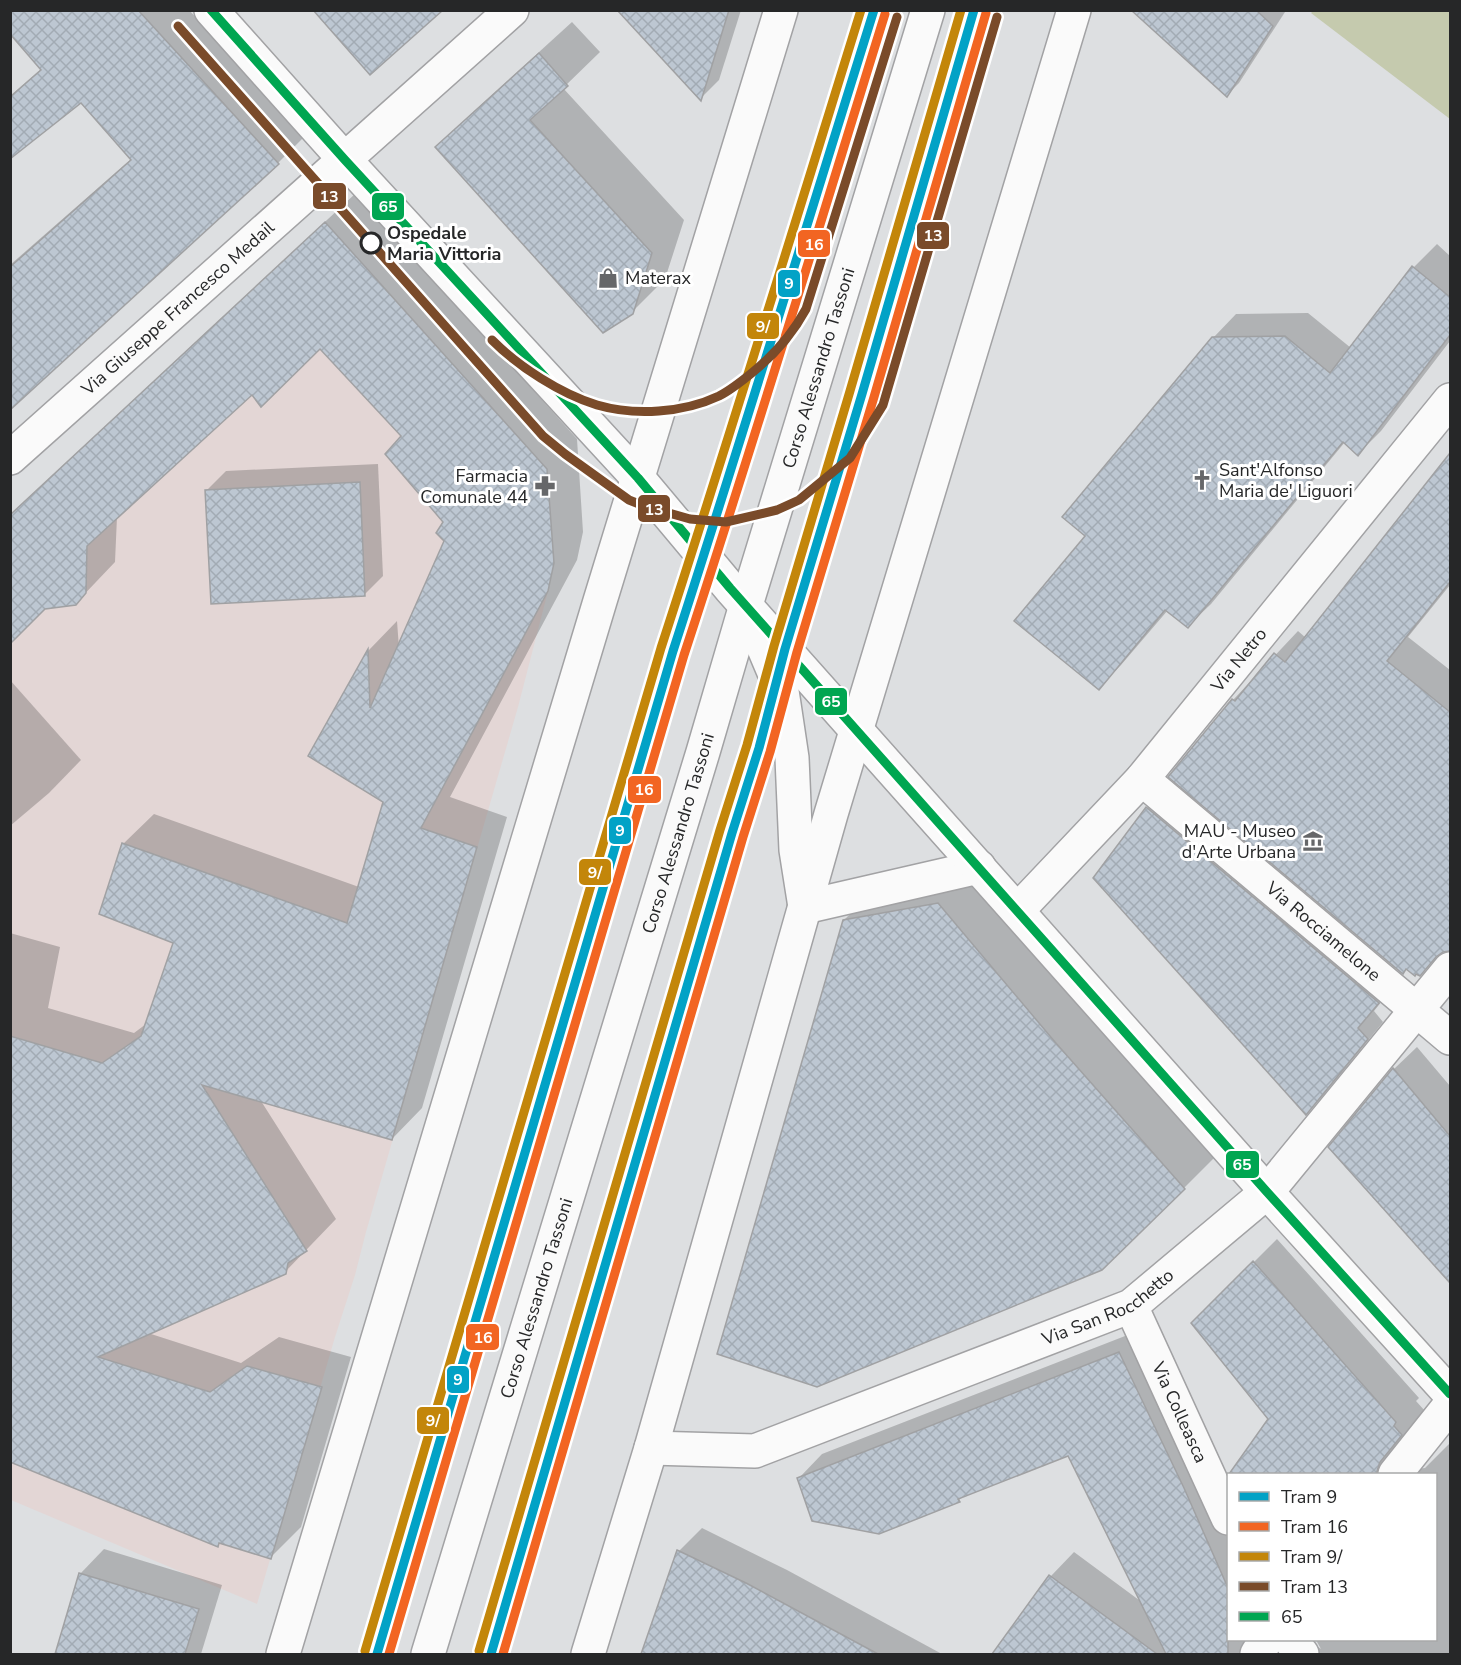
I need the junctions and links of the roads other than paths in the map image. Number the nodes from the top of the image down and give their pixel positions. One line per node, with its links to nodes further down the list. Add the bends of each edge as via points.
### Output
1 (212, 10): 6 (street)
2 (512, 10): 6 (street, Via Giuseppe Francesco Medail)
3 (781, 10): 9 (street)
4 (928, 10): 10 (street, Corso Alessandro Tassoni)
5 (1074, 10): 11 (street)
6 (345, 160): 8 (street, Via Giuseppe Francesco Medail); 9 (street)
7 (1450, 400): 12 (street, Via Netro)
8 (10, 458)
9 (638, 478): 10 (street); 28 (street)
10 (746, 605): 11 (street); 14 (street, via 782,691); 29 (street, Corso Alessandro Tassoni)
11 (856, 730): 13 (street); 14 (street)
12 (1142, 779): 15 (street, Via Netro); 17 (street, Via Rocciamelone)
13 (979, 867): 14 (street); 15 (street)
14 (805, 907): 23 (street)
15 (1018, 910): 19 (street)
16 (1450, 969): 17 (street, Via San Rocchetto)
17 (1416, 1011): 18 (street, Via Rocciamelone); 19 (street, Via San Rocchetto)
18 (1450, 1038)
19 (1267, 1192): 20 (street, Via San Rocchetto); 21 (street)
20 (1131, 1306): 23 (street, Via San Rocchetto, via 755,1451); 25 (street, Via Colleasca)
21 (1450, 1394)
22 (1450, 1405): 24 (street)
23 (651, 1448): 30 (street)
24 (1396, 1473)
25 (1227, 1516)
26 (1265, 1641): 31 (street)
27 (1291, 1641): 32 (street)
28 (283, 1654)
29 (428, 1654)
30 (588, 1654)
31 (1257, 1654)
32 (1302, 1654)

